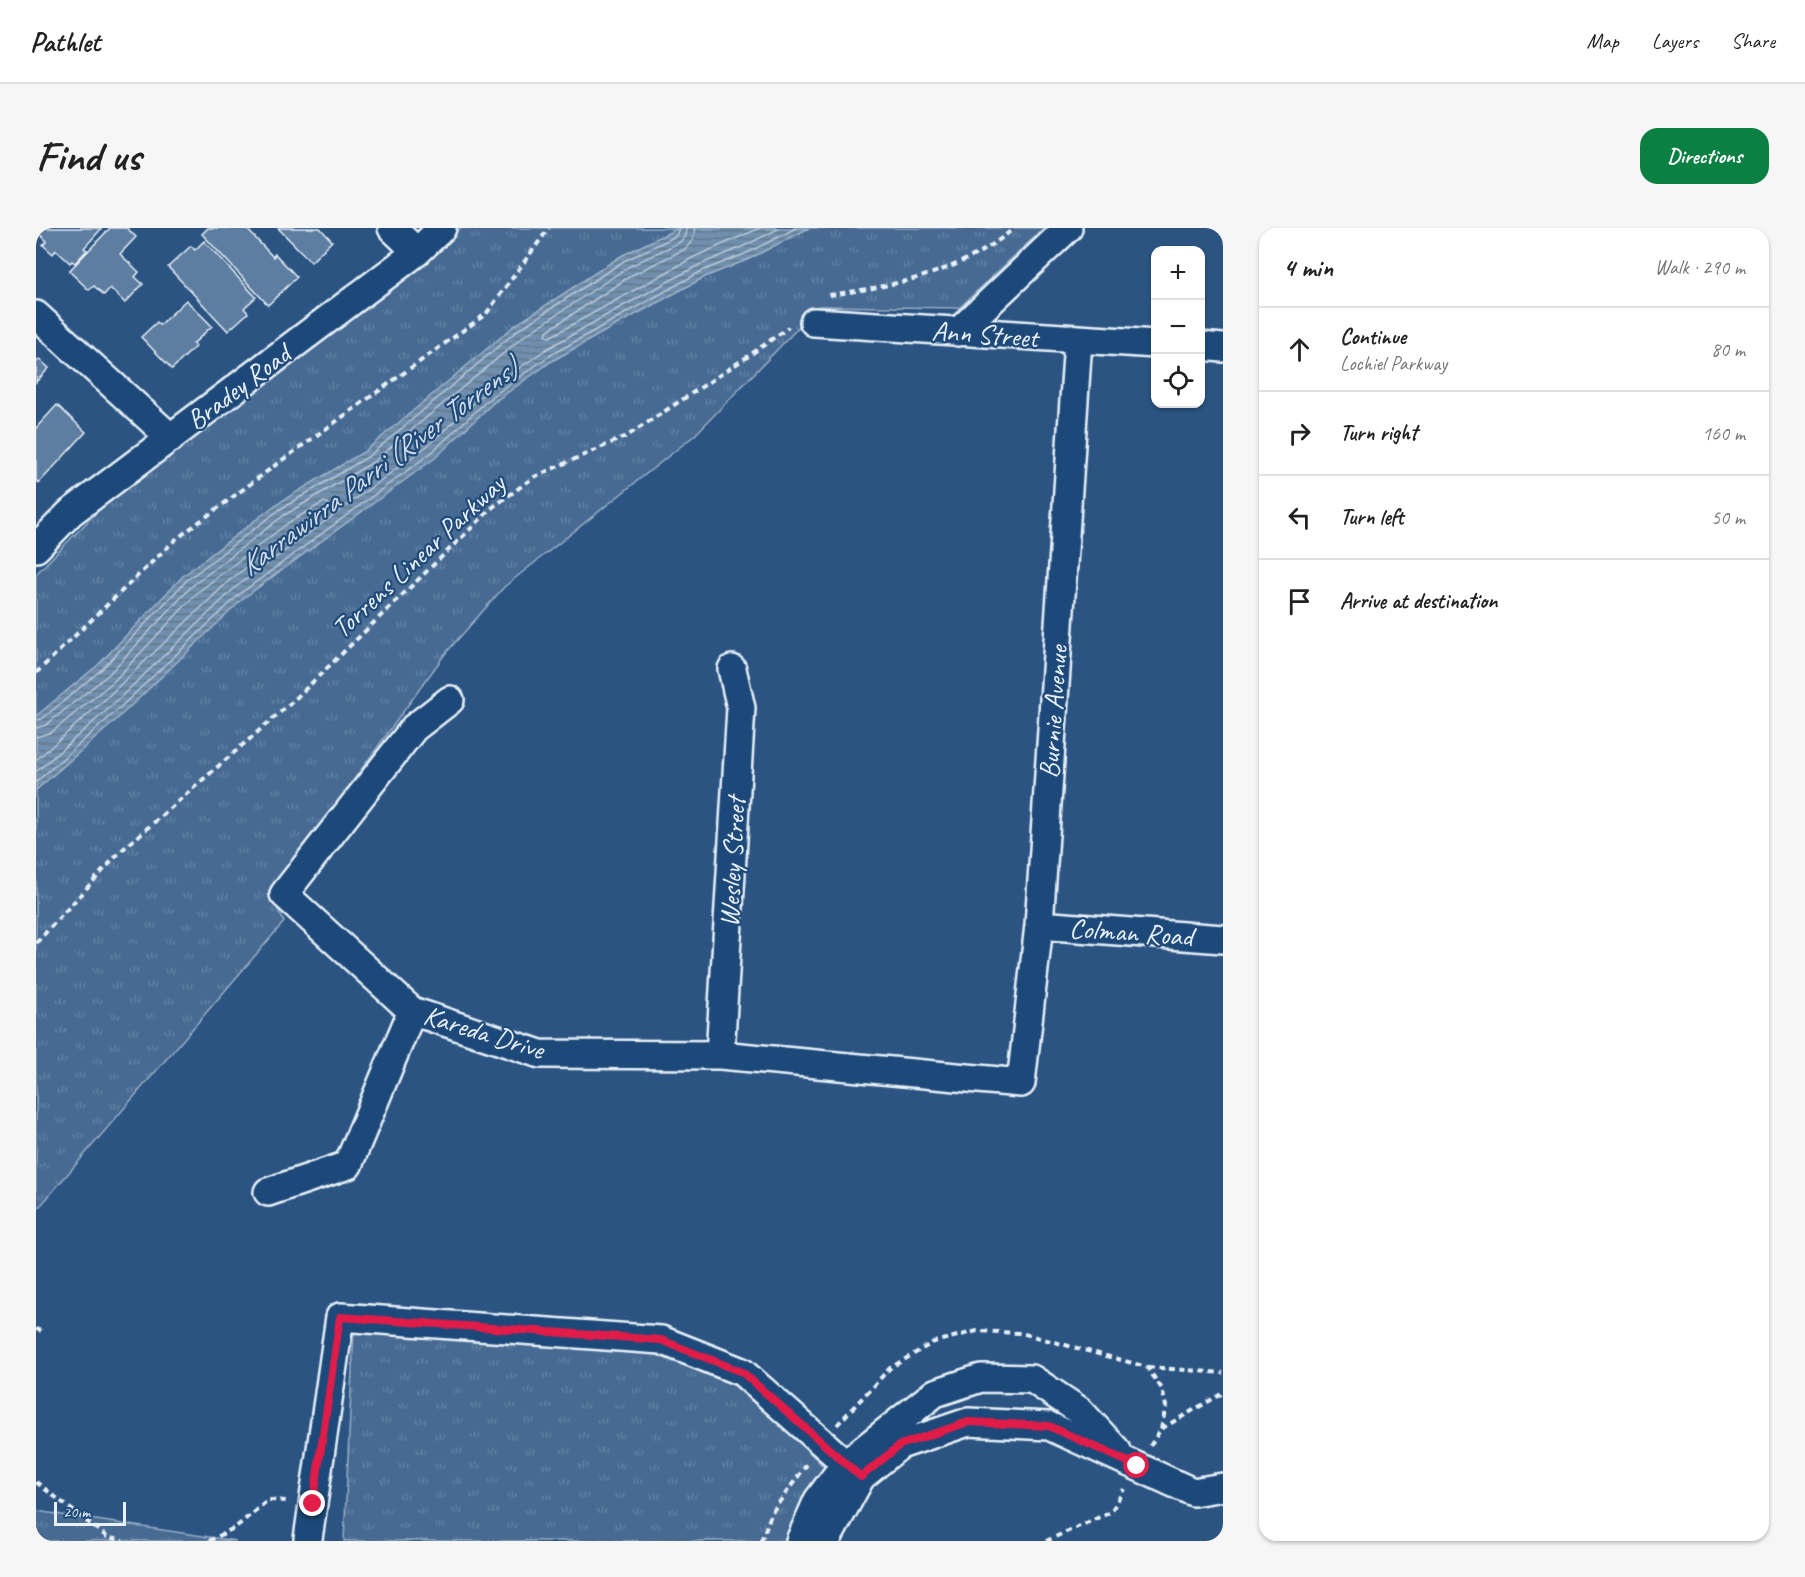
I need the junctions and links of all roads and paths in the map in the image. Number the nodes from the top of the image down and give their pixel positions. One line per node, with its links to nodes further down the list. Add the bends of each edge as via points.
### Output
1 (392, 228): 6 (street)
2 (442, 228): 6 (street, Bradey Road)
3 (549, 228): 17 (path, via 486,314 175,540)
4 (1014, 228): 7 (path, via 979,254 940,271 859,291)
5 (1068, 228): 9 (street)
6 (417, 252): 14 (street, Bradey Road)
7 (809, 314): 9 (street, Ann Street); 21 (path, Torrens Linear Parkway, via 627,436 534,477 494,507 292,702 121,851)
8 (36, 315): 14 (street)
9 (958, 332): 10 (street, Ann Street)
10 (1077, 340): 11 (street, Ann Street); 19 (street, Burnie Avenue)
11 (1151, 344)
12 (1205, 346): 13 (street)
13 (1223, 348)
14 (171, 438): 15 (street, Bradey Road, via 70,513)
15 (36, 548)
16 (732, 669): 23 (street, Wesley Street, via 741,708)
17 (36, 673)
18 (450, 700): 22 (street, Kareda Drive, via 414,728 284,894)
19 (1039, 925): 20 (street, Colman Road); 24 (street, Burnie Avenue)
20 (1223, 939)
21 (36, 943)
22 (412, 1011): 23 (street, Kareda Drive, via 540,1054); 25 (street, via 348,1165)
23 (720, 1055): 24 (street, Kareda Drive)
24 (1021, 1083)
25 (268, 1192)
26 (36, 1329): 27 (path)
27 (42, 1332)
28 (1147, 1367): 29 (path)
29 (1223, 1373)
30 (1223, 1393): 32 (path, via 1161,1429)
31 (811, 1459): 40 (path, via 772,1512)
32 (1134, 1463): 33 (street, via 1049,1426 968,1422 900,1445); 33 (street, via 1080,1411 1032,1379 981,1378 935,1393); 35 (street, via 1193,1492); 43 (path, via 1112,1512)
33 (853, 1471): 36 (street, via 742,1372 661,1340 340,1317); 41 (street, via 818,1500); 42 (street)
34 (36, 1482): 38 (path, via 107,1538)
35 (1223, 1487)
36 (313, 1504): 37 (street); 39 (path, via 268,1500 236,1527)
37 (308, 1539)
38 (123, 1541)
39 (209, 1541)
40 (761, 1541)
41 (800, 1541)
42 (826, 1541)
43 (1046, 1541)

